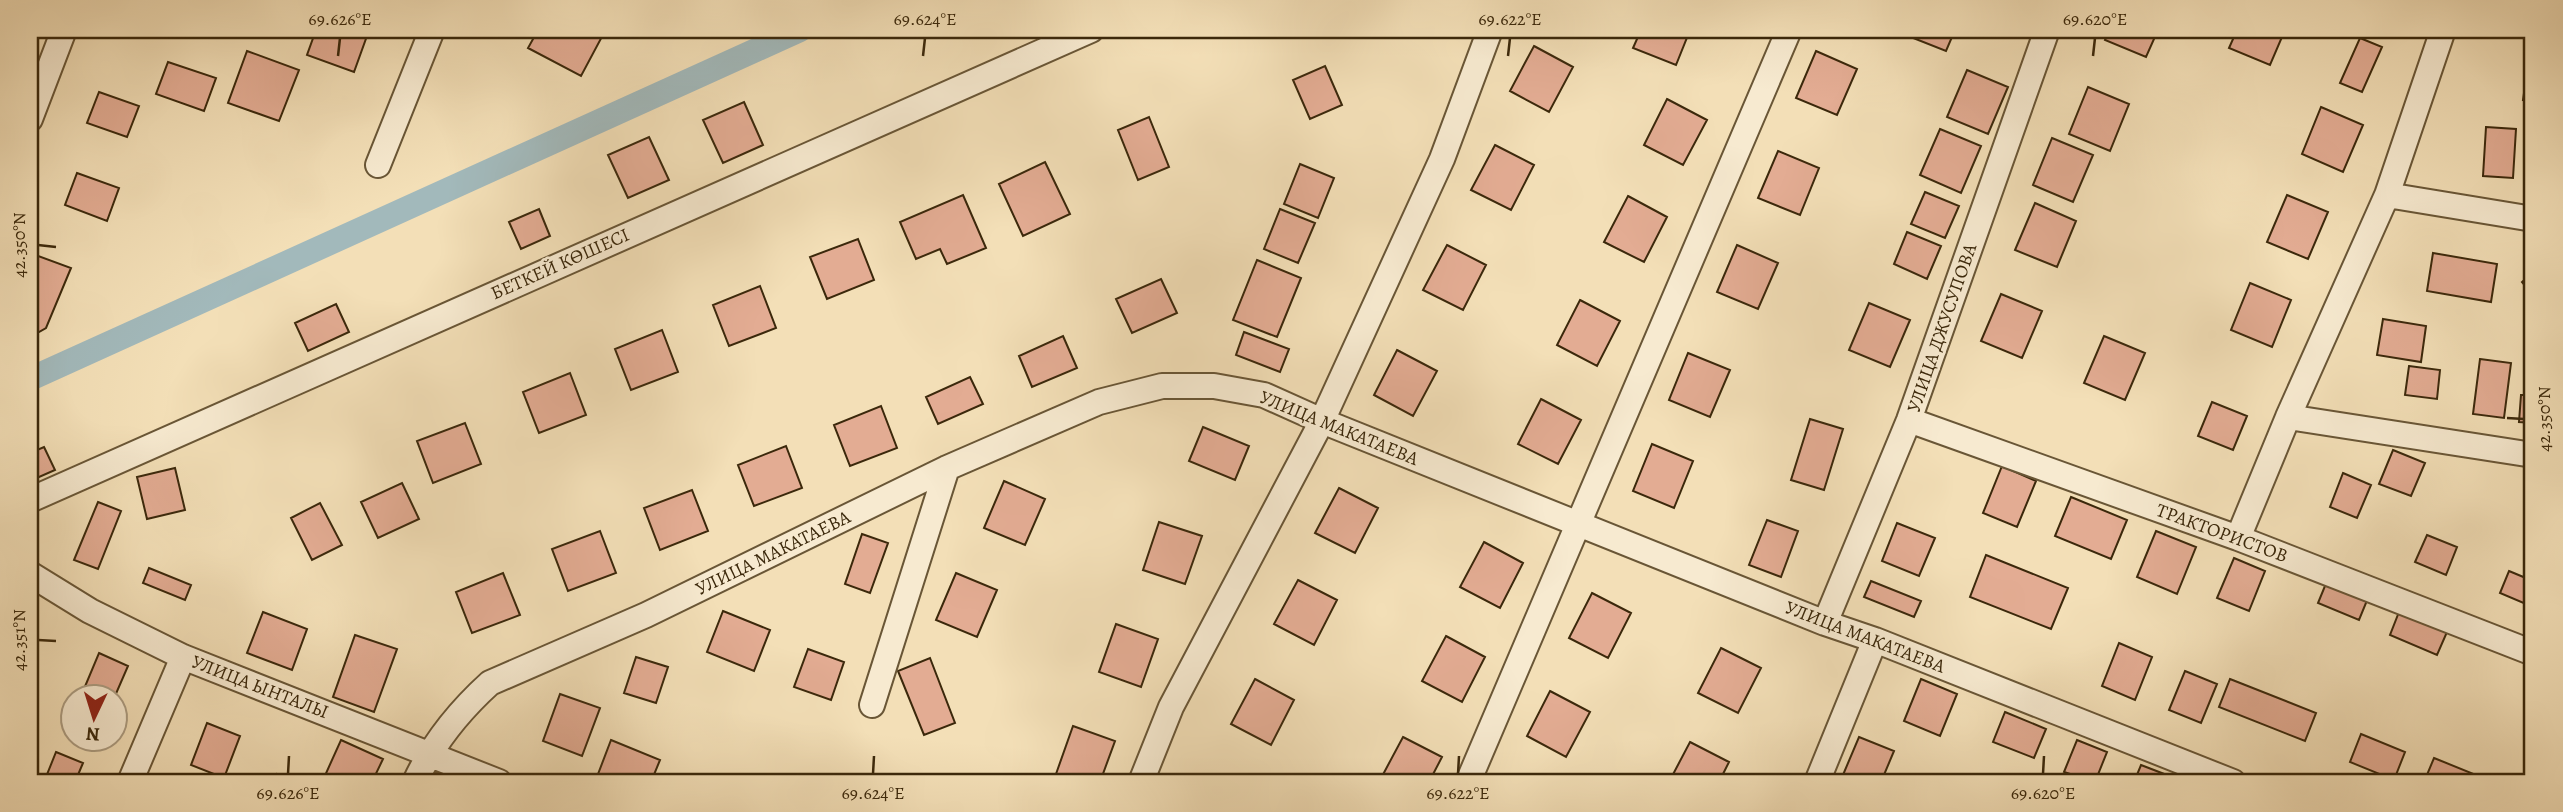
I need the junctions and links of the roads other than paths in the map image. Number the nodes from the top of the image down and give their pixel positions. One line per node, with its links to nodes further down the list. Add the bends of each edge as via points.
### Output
1 (64, 30): 8 (street)
2 (432, 30): 9 (street)
3 (1091, 30): 17 (street, БЕТКЕЙ КӨШЕСІ)
4 (1490, 30): 14 (street, via 1442,159)
5 (1789, 30): 18 (street)
6 (2047, 30): 13 (street, УЛИЦА ДЖУСУПОВА)
7 (2443, 30): 10 (street)
8 (30, 119)
9 (378, 165)
10 (2387, 195): 11 (street); 12 (street)
11 (2533, 219)
12 (2288, 416): 15 (street); 19 (street)
13 (1909, 420): 19 (street, ТРАКТОРИСТОВ); 21 (street, УЛИЦА ДЖУСУПОВА)
14 (1322, 421): 16 (street, УЛИЦА МАКАТАЕВА, via 1264,395 1214,386 1162,386 1099,402); 18 (street, УЛИЦА МАКАТАЕВА); 30 (street, via 1171,707)
15 (2533, 455)
16 (947, 468): 25 (street); 26 (street, УЛИЦА МАКАТАЕВА, via 646,615 490,683)
17 (30, 500)
18 (1580, 523): 21 (street, УЛИЦА МАКАТАЕВА); 31 (street)
19 (2238, 538): 23 (street, ТРАКТОРИСТОВ)
20 (30, 574): 24 (street, УЛИЦА ЫНТАЛЫ, via 90,611)
21 (1825, 623): 22 (street, УЛИЦА МАКАТАЕВА)
22 (1875, 640): 32 (street); 33 (street, УЛИЦА МАКАТАЕВА)
23 (2533, 653)
24 (183, 657): 26 (street, УЛИЦА ЫНТАЛЫ); 27 (street)
25 (872, 705)
26 (428, 752): 28 (street, УЛИЦА МАКАТАЕВА); 29 (street, УЛИЦА ЫНТАЛЫ)
27 (130, 782)
28 (415, 782)
29 (499, 782)
30 (1140, 782)
31 (1468, 782)
32 (1817, 782)
33 (2233, 782)

